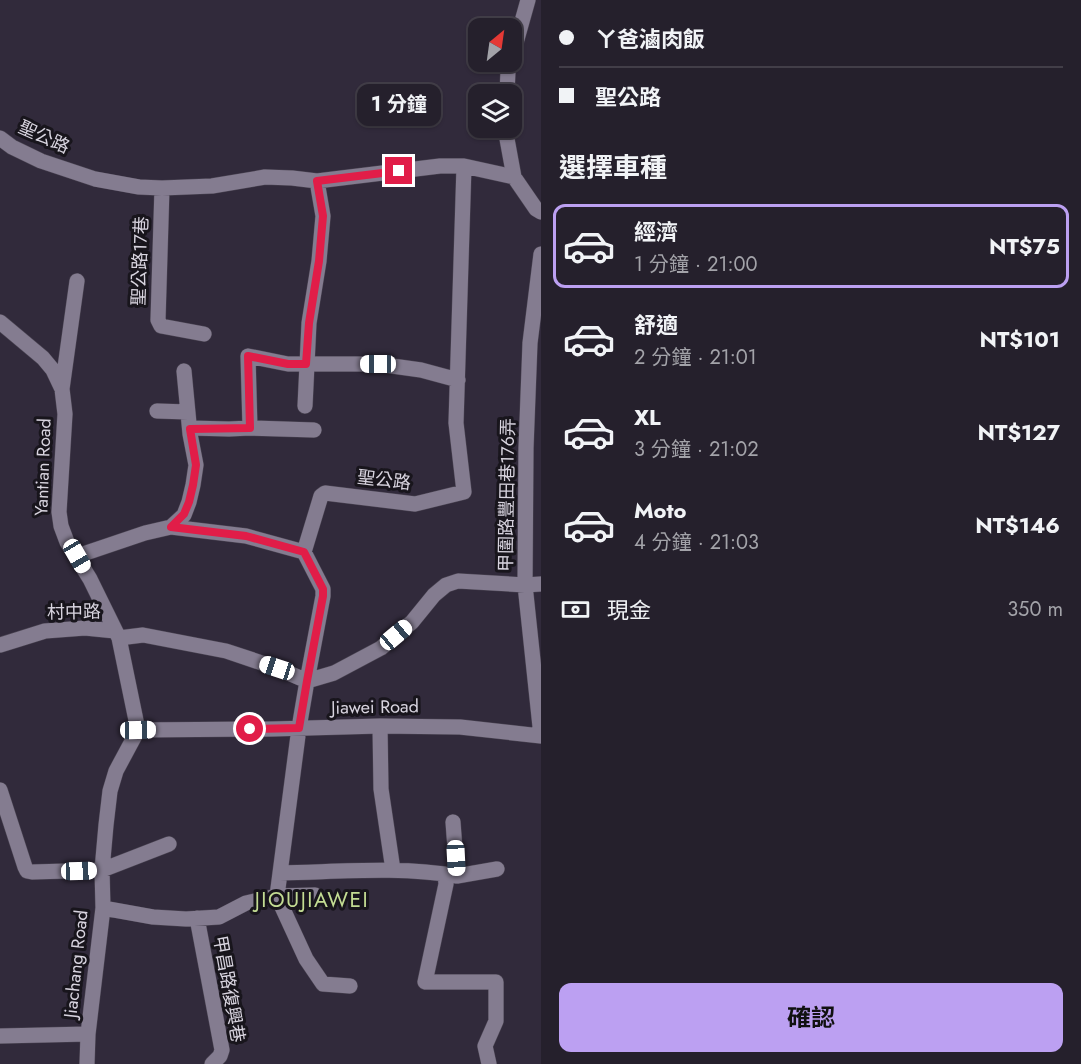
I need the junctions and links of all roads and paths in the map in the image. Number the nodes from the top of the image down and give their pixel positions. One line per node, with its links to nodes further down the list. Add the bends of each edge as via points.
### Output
1 (528, 0): 2 (street)
2 (522, 21)
3 (0, 138): 8 (street, 聖公路, via 41,161 95,179)
4 (507, 138): 6 (street)
5 (464, 166): 6 (street, 聖公路); 7 (street, 聖公路); 16 (street, 聖公路)
6 (514, 177): 9 (street)
7 (317, 181): 8 (street, 聖公路, via 265,177 212,186); 14 (street, via 323,216)
8 (162, 188): 13 (street, 聖公路17巷, via 158,320 161,326)
9 (541, 212)
10 (541, 254): 28 (street, 甲圍路豐田巷176弄, via 530,355)
11 (78, 281): 17 (street)
12 (0, 322): 17 (street, Yantian Road, via 48,364)
13 (204, 334)
14 (306, 364): 16 (street, via 378,364); 18 (street); 21 (street, via 248,356)
15 (184, 371): 20 (street)
16 (458, 380): 25 (street, 聖公路, via 456,423 464,492 415,504 325,493)
17 (62, 389): 26 (street, Yantian Road, via 65,414 59,512 67,542)
18 (305, 406)
19 (157, 411): 20 (street)
20 (188, 412): 22 (street)
21 (250, 428): 22 (street); 23 (street)
22 (190, 429): 24 (street, via 196,465 193,485 184,514)
23 (314, 430)
24 (171, 527): 25 (street, via 246,536); 26 (street)
25 (304, 552): 31 (street, via 323,589)
26 (77, 556): 29 (street, Yantian Road)
27 (541, 584): 28 (street)
28 (525, 585): 31 (street, via 458,581 446,585 381,648 334,673); 35 (street, 甲圍路豐田巷176弄)
29 (117, 635): 30 (street, 村中路, via 85,628 45,631); 31 (street, 村中路, via 143,635 226,651); 34 (street, Yantian Road)
30 (0, 645)
31 (307, 681): 33 (street)
32 (380, 726): 33 (street, Jiawei Road); 35 (street, Jiawei Road, via 460,727); 43 (street, via 381,789)
33 (299, 728): 34 (street, Jiawei Road); 44 (street)
34 (138, 730): 42 (street, Jiachang Road, via 110,791)
35 (541, 736)
36 (0, 789): 38 (street)
37 (453, 822): 45 (street)
38 (15, 838): 39 (street); 42 (street, via 27,871)
39 (0, 844)
40 (169, 844): 42 (street)
41 (497, 869): 45 (street)
42 (102, 870): 48 (street, Jiachang Road)
43 (393, 870): 44 (street); 45 (street)
44 (280, 873): 47 (street)
45 (451, 875): 55 (street, via 425,982 496,982 496,1021 485,1046)
46 (315, 895): 47 (street, 甲昌路復興巷)
47 (277, 896): 49 (street, 甲昌路復興巷, via 246,903 219,917); 50 (street, via 306,959 323,984)
48 (103, 908): 49 (street, 甲昌路復興巷, via 153,917); 51 (street, Jiachang Road)
49 (197, 918): 54 (street, 甲昌路復興巷, via 222,1050)
50 (350, 986)
51 (88, 1034): 52 (street); 53 (street, Jiachang Road)
52 (0, 1036)
53 (87, 1064)
54 (212, 1064)
55 (489, 1064)

